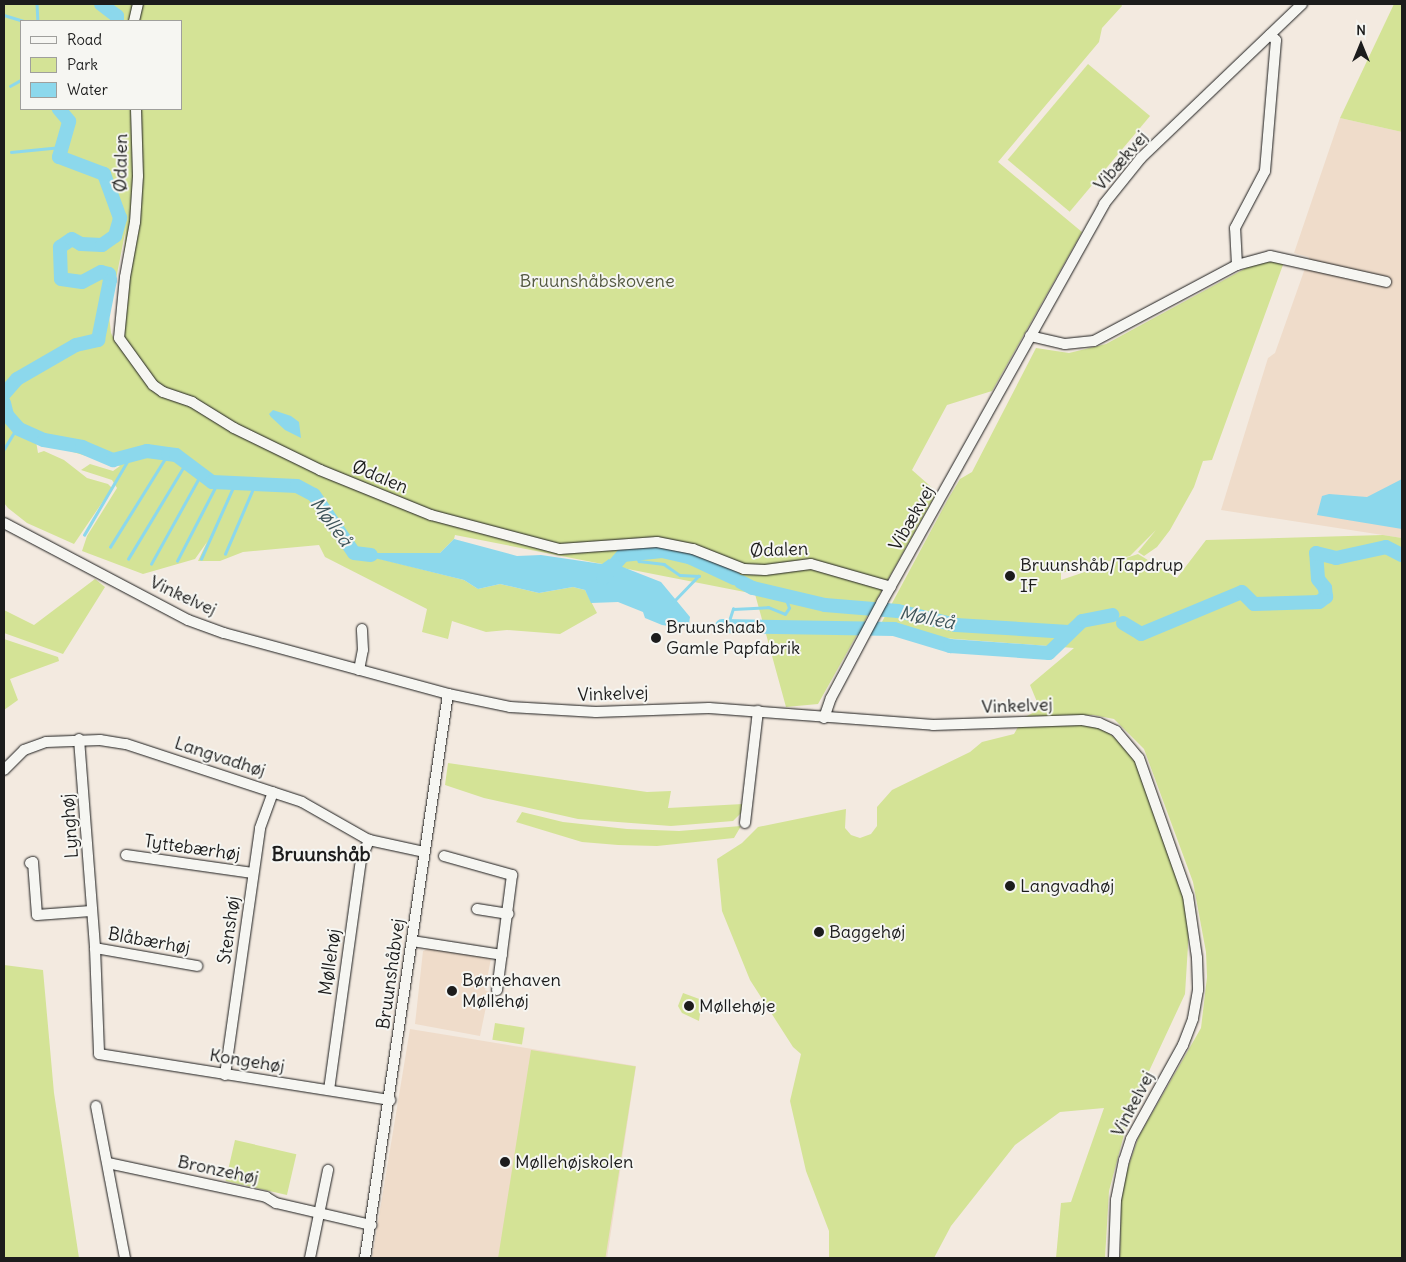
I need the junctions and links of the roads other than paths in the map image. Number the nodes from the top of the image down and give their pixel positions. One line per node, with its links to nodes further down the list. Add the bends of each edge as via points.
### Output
1 (138, 4): 3 (street)
2 (1302, 4): 4 (street, Vibækvej)
3 (134, 20)
4 (1270, 35): 6 (street, via 1276,40 1265,171 1236,228); 8 (street, Vibækvej, via 1134,166 1104,204)
5 (136, 110): 10 (street, Ødalen, via 138,176 135,222 124,278 119,338 152,385 192,402 234,428 320,470 431,515 560,549 657,542 693,550 744,569 765,570 810,564)
6 (1237, 264): 7 (street, via 1270,256); 8 (street, via 1094,341 1065,344)
7 (1386, 282)
8 (1030, 336): 10 (street, Vibækvej, via 957,473)
9 (4, 523): 12 (street, Vinkelvej, via 188,620)
10 (891, 587): 15 (street, Vibækvej, via 831,698)
11 (362, 629): 12 (street, via 363,650)
12 (359, 670): 13 (street, Vinkelvej)
13 (448, 694): 14 (street, Vinkelvej, via 553,712 679,708); 21 (street, Bruunshåbvej)
14 (758, 711): 15 (street, Vinkelvej); 19 (street)
15 (824, 718): 46 (street, Vinkelvej, via 933,725 1082,720 1116,731 1139,758 1188,896 1198,990 1193,1019 1183,1045 1131,1139 1124,1160 1116,1200)
16 (79, 739): 17 (street, Langvadhøj, via 34,745 12,759); 18 (street, Langvadhøj, via 126,744); 27 (street, Lynghøj)
17 (4, 770)
18 (273, 792): 20 (street, Langvadhøj, via 302,802); 25 (street, Stenshøj, via 260,828)
19 (745, 823)
20 (369, 840): 21 (street, Langvadhøj); 36 (street, Møllehøj, via 361,860)
21 (424, 852): 29 (street, Bruunshåbvej)
22 (126, 855): 25 (street, Tyttebærhøj)
23 (444, 856): 28 (street, via 512,875)
24 (30, 863): 27 (street, via 33,862 37,915)
25 (253, 873): 35 (street, Stenshøj)
26 (477, 910): 28 (street)
27 (92, 911): 30 (street, Lynghøj)
28 (509, 914): 31 (street)
29 (412, 941): 31 (street); 37 (street, Bruunshåbvej)
30 (95, 948): 32 (street, Blåbærhøj); 34 (street, Lynghøj)
31 (502, 955): 33 (street)
32 (197, 966)
33 (497, 990)
34 (99, 1054): 35 (street, Kongehøj)
35 (225, 1075): 36 (street, Kongehøj)
36 (329, 1090): 37 (street, Kongehøj)
37 (390, 1100): 42 (street, Bruunshåbvej)
38 (96, 1106): 39 (street)
39 (108, 1163): 41 (street, Bronzehøj, via 266,1197 276,1203); 43 (street)
40 (328, 1170): 41 (street)
41 (319, 1213): 42 (street, Bronzehøj); 44 (street)
42 (371, 1225): 45 (street, Bruunshåbvej)
43 (125, 1258)
44 (310, 1258)
45 (365, 1258)
46 (1114, 1258)

